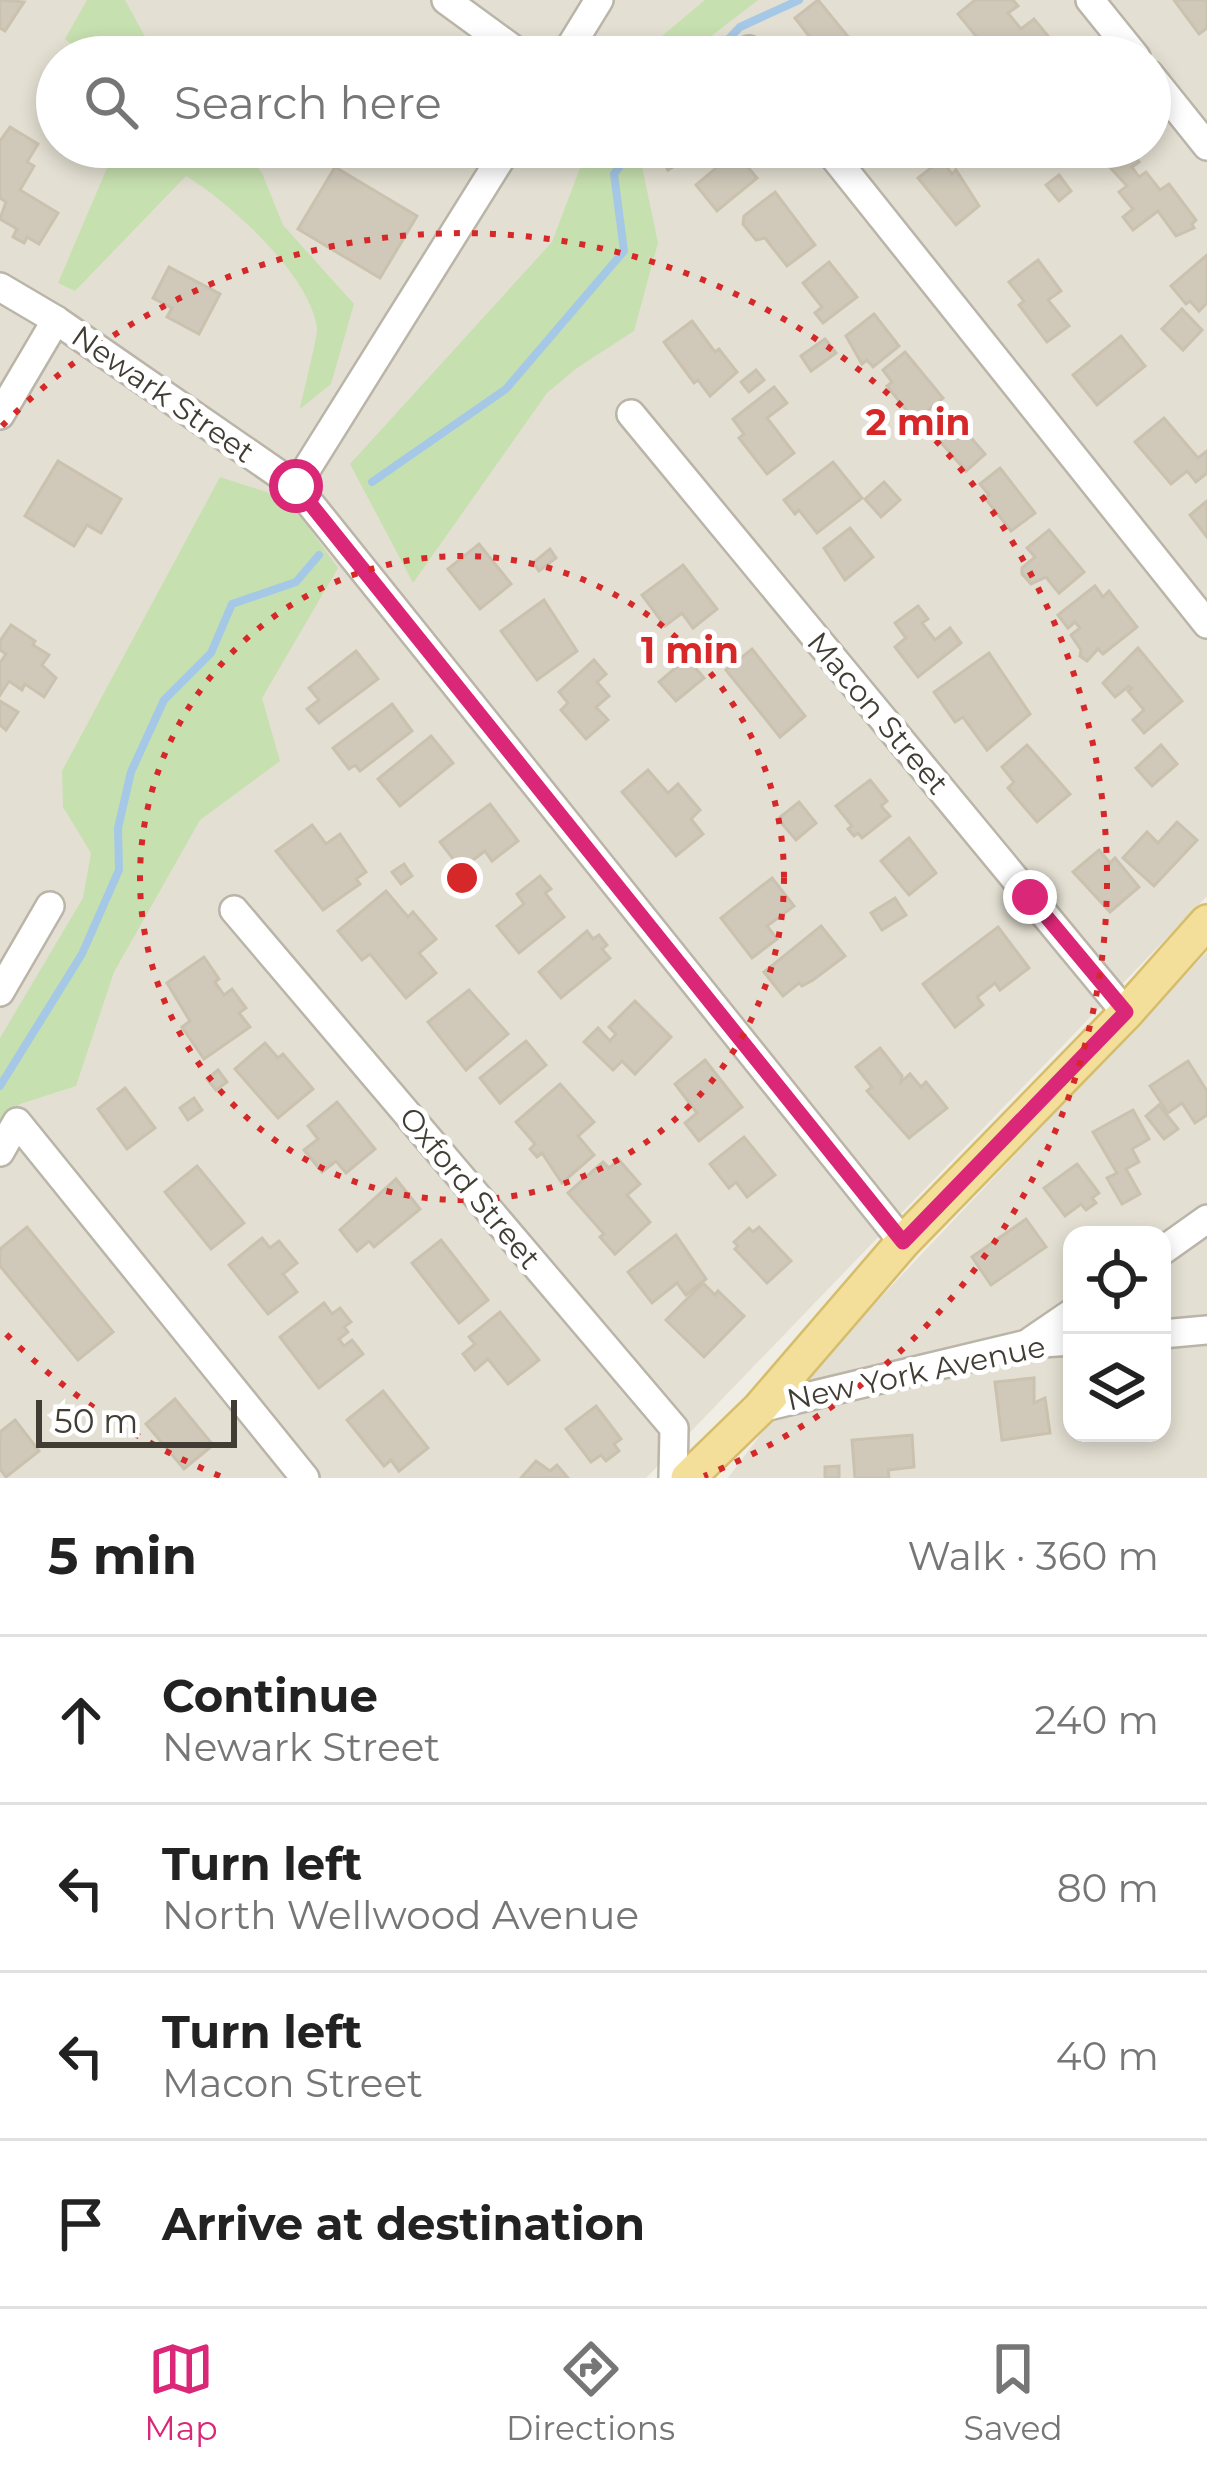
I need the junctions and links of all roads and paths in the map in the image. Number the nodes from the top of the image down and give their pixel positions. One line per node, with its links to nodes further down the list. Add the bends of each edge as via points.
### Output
1 (446, 0): 4 (street)
2 (599, 0): 5 (street)
3 (1090, 0): 6 (street)
4 (495, 36)
5 (577, 36)
6 (1119, 36)
7 (1171, 101): 8 (street)
8 (1207, 146)
9 (495, 168): 15 (street)
10 (843, 168): 16 (street)
11 (0, 287): 12 (street, Newark Street)
12 (56, 320): 14 (street); 15 (street, Newark Street)
13 (631, 414): 21 (street, Macon Street)
14 (0, 415)
15 (296, 486): 24 (street, Newark Street)
16 (1207, 624)
17 (50, 906): 20 (street)
18 (234, 910): 33 (street, Oxford Street, via 674,1428)
19 (1207, 922): 21 (main road)
20 (0, 992)
21 (1126, 1012): 24 (main road)
22 (0, 1152): 32 (street, via 16,1122)
23 (1207, 1219): 25 (street)
24 (903, 1242): 31 (main road)
25 (1171, 1244)
26 (1063, 1319): 30 (street)
27 (1207, 1330): 28 (street)
28 (1171, 1333)
29 (1063, 1342): 30 (street, New York Avenue)
30 (1027, 1344): 31 (street, New York Avenue)
31 (760, 1408): 34 (main road)
32 (305, 1478)
33 (673, 1478)
34 (688, 1478)

